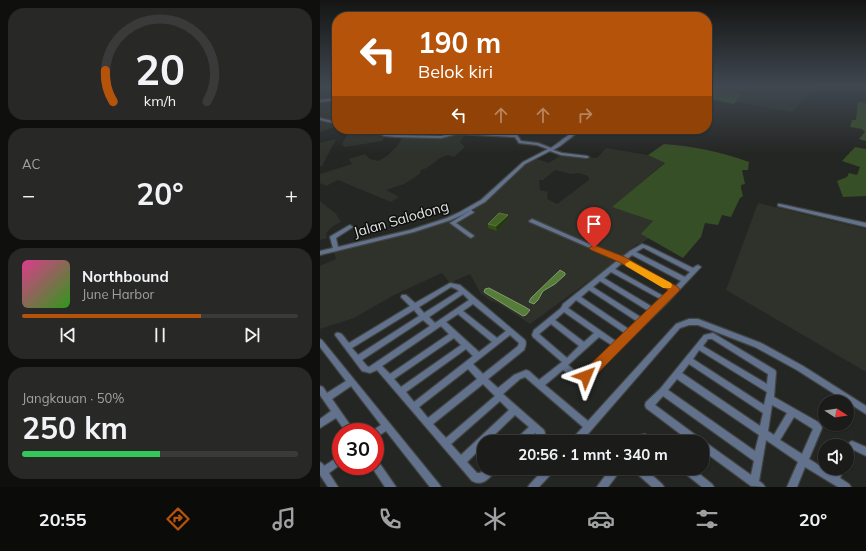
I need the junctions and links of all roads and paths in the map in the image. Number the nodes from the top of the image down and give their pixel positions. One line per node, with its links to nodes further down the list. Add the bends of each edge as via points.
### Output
1 (320, 119): 2 (street)
2 (332, 123)
3 (385, 134): 4 (street, via 441,137)
4 (454, 134)
5 (477, 134): 7 (street, via 516,136 520,142 538,144)
6 (573, 134): 7 (street, Jalan Salodong)
7 (551, 150): 8 (street, via 561,154); 15 (street, Jalan Salodong, via 524,163 483,200 449,219 412,231)
8 (587, 157)
9 (780, 205): 12 (street)
10 (478, 208): 14 (street, via 453,223)
11 (532, 221): 18 (street)
12 (866, 225)
13 (350, 227): 15 (street, via 333,237)
14 (471, 236)
15 (336, 249): 17 (street, Jalan Salodong)
16 (632, 252): 18 (street); 21 (street); 21 (street, via 642,246 646,247 696,269)
17 (320, 253)
18 (622, 260): 19 (street); 23 (street)
19 (611, 269): 20 (street); 28 (street)
20 (600, 278): 22 (street); 32 (street)
21 (685, 280): 23 (street)
22 (588, 287): 26 (street); 35 (street)
23 (675, 290): 28 (street)
24 (463, 291): 27 (street); 29 (street, via 457,286 449,285); 33 (street)
25 (404, 297): 29 (street)
26 (576, 297): 30 (street); 39 (street)
27 (474, 300): 31 (street); 37 (street)
28 (666, 300): 32 (street)
29 (413, 307): 33 (street); 48 (street)
30 (564, 309): 34 (street); 38 (street)
31 (459, 311): 36 (street); 43 (street)
32 (654, 311): 35 (street)
33 (424, 316): 36 (street); 50 (street)
34 (551, 320): 45 (street); 52 (street, via 535,335)
35 (643, 322): 39 (street)
36 (438, 325): 41 (street); 54 (street)
37 (512, 331): 43 (street); 57 (street, via 523,345)
38 (599, 333): 45 (street); 46 (street)
39 (630, 333): 46 (street)
40 (338, 334): 48 (street)
41 (454, 334): 44 (street); 56 (street)
42 (320, 342): 58 (street)
43 (497, 342): 49 (street)
44 (466, 345): 49 (street); 62 (street)
45 (584, 346): 52 (street)
46 (618, 346): 52 (street, via 583,379)
47 (698, 346): 51 (street); 64 (street); 64 (street, via 706,337 713,336 767,367 772,372)
48 (348, 347): 50 (street)
49 (478, 356): 53 (street)
50 (358, 359): 54 (street, via 368,370)
51 (688, 360): 55 (street); 69 (street)
52 (565, 363): 59 (street)
53 (468, 364): 57 (street); 66 (street)
54 (378, 366): 56 (street)
55 (677, 374): 61 (street); 78 (street)
56 (389, 379): 62 (street)
57 (482, 379): 63 (street); 73 (street)
58 (351, 382): 65 (street); 75 (street)
59 (540, 384): 63 (street, via 524,373); 77 (street)
60 (320, 389): 65 (street)
61 (663, 390): 81 (street, via 649,406); 87 (street)
62 (400, 392): 66 (street)
63 (499, 395): 67 (street); 83 (street)
64 (770, 395): 69 (street); 70 (street)
65 (326, 398): 71 (street)
66 (413, 407): 73 (street)
67 (515, 410): 79 (street, via 538,430); 88 (street)
68 (866, 410): 77 (street, via 772,352 716,328 694,322 678,326)
69 (767, 411): 78 (street)
70 (792, 412): 82 (street); 89 (street, via 818,428)
71 (336, 413): 72 (street); 74 (street)
72 (344, 423)
73 (428, 423): 83 (street)
74 (320, 424)
75 (387, 425): 76 (street); 104 (street)
76 (384, 427)
77 (590, 427): 80 (street)
78 (763, 433): 82 (street); 87 (street)
79 (530, 435)
80 (582, 435)
81 (688, 435)
82 (775, 441): 89 (street)
83 (446, 443): 88 (street)
84 (854, 447): 86 (street)
85 (709, 450): 100 (street)
86 (866, 452)
87 (759, 459): 100 (street)
88 (461, 461): 93 (street, via 478,479)
89 (804, 461): 99 (street); 101 (street)
90 (332, 464): 91 (street)
91 (322, 470): 102 (street)
92 (383, 475): 103 (street)
93 (485, 475)
94 (544, 475): 105 (street)
95 (611, 475): 106 (street)
96 (645, 475): 107 (street)
97 (694, 475): 108 (street)
98 (837, 475): 99 (street)
99 (835, 480): 109 (street)
100 (757, 485)
101 (796, 486)
102 (333, 487)
103 (391, 487)
104 (436, 487)
105 (533, 487)
106 (602, 487)
107 (659, 487)
108 (709, 487)
109 (846, 487)

